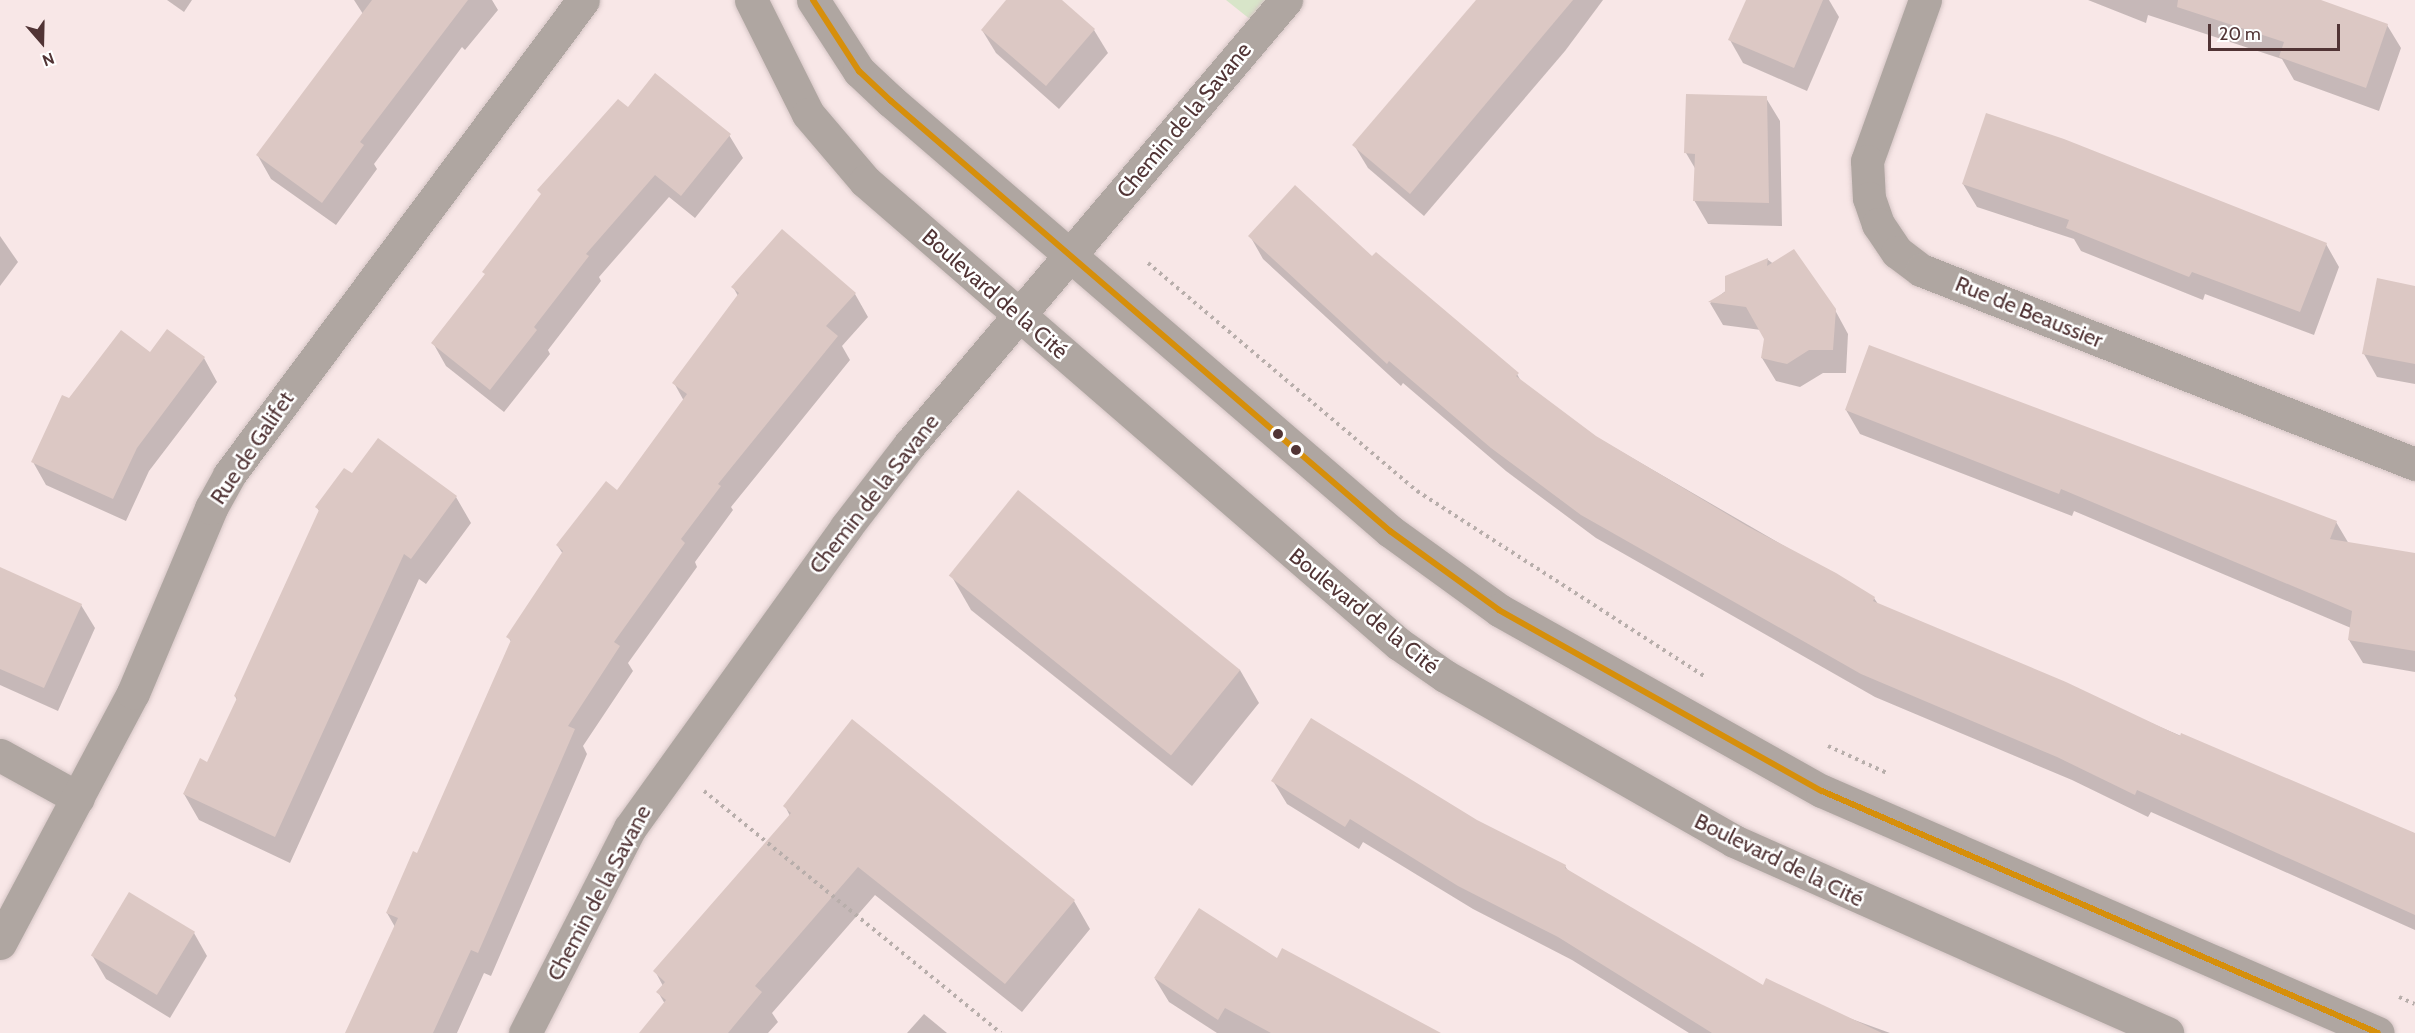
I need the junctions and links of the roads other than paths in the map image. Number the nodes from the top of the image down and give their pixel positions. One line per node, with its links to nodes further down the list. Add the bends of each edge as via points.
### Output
1 (584, 0): 10 (street, Rue de Galifet, via 229,475 211,508 133,693)
2 (751, 0): 7 (street, Boulevard de la Cité, via 808,114 837,151 865,181)
3 (813, 0): 6 (street, via 860,71)
4 (1286, 0): 6 (street, Chemin de la Savane)
5 (1924, 0): 8 (street, Rue de Beaussier, via 1867,161 1869,198 1878,224 1897,252 1921,270)
6 (1072, 256): 7 (street, Chemin de la Savane); 14 (street, via 1390,531 1499,610 1822,791)
7 (1020, 315): 12 (street, Chemin de la Savane, via 910,444 672,765 630,828); 13 (street, Boulevard de la Cité, via 1365,616 1445,676 1734,841)
8 (2415, 464)
9 (0, 755): 10 (street)
10 (78, 798): 11 (street, Rue de Galifet)
11 (0, 943)
12 (525, 1033)
13 (2167, 1033)
14 (2378, 1033)

